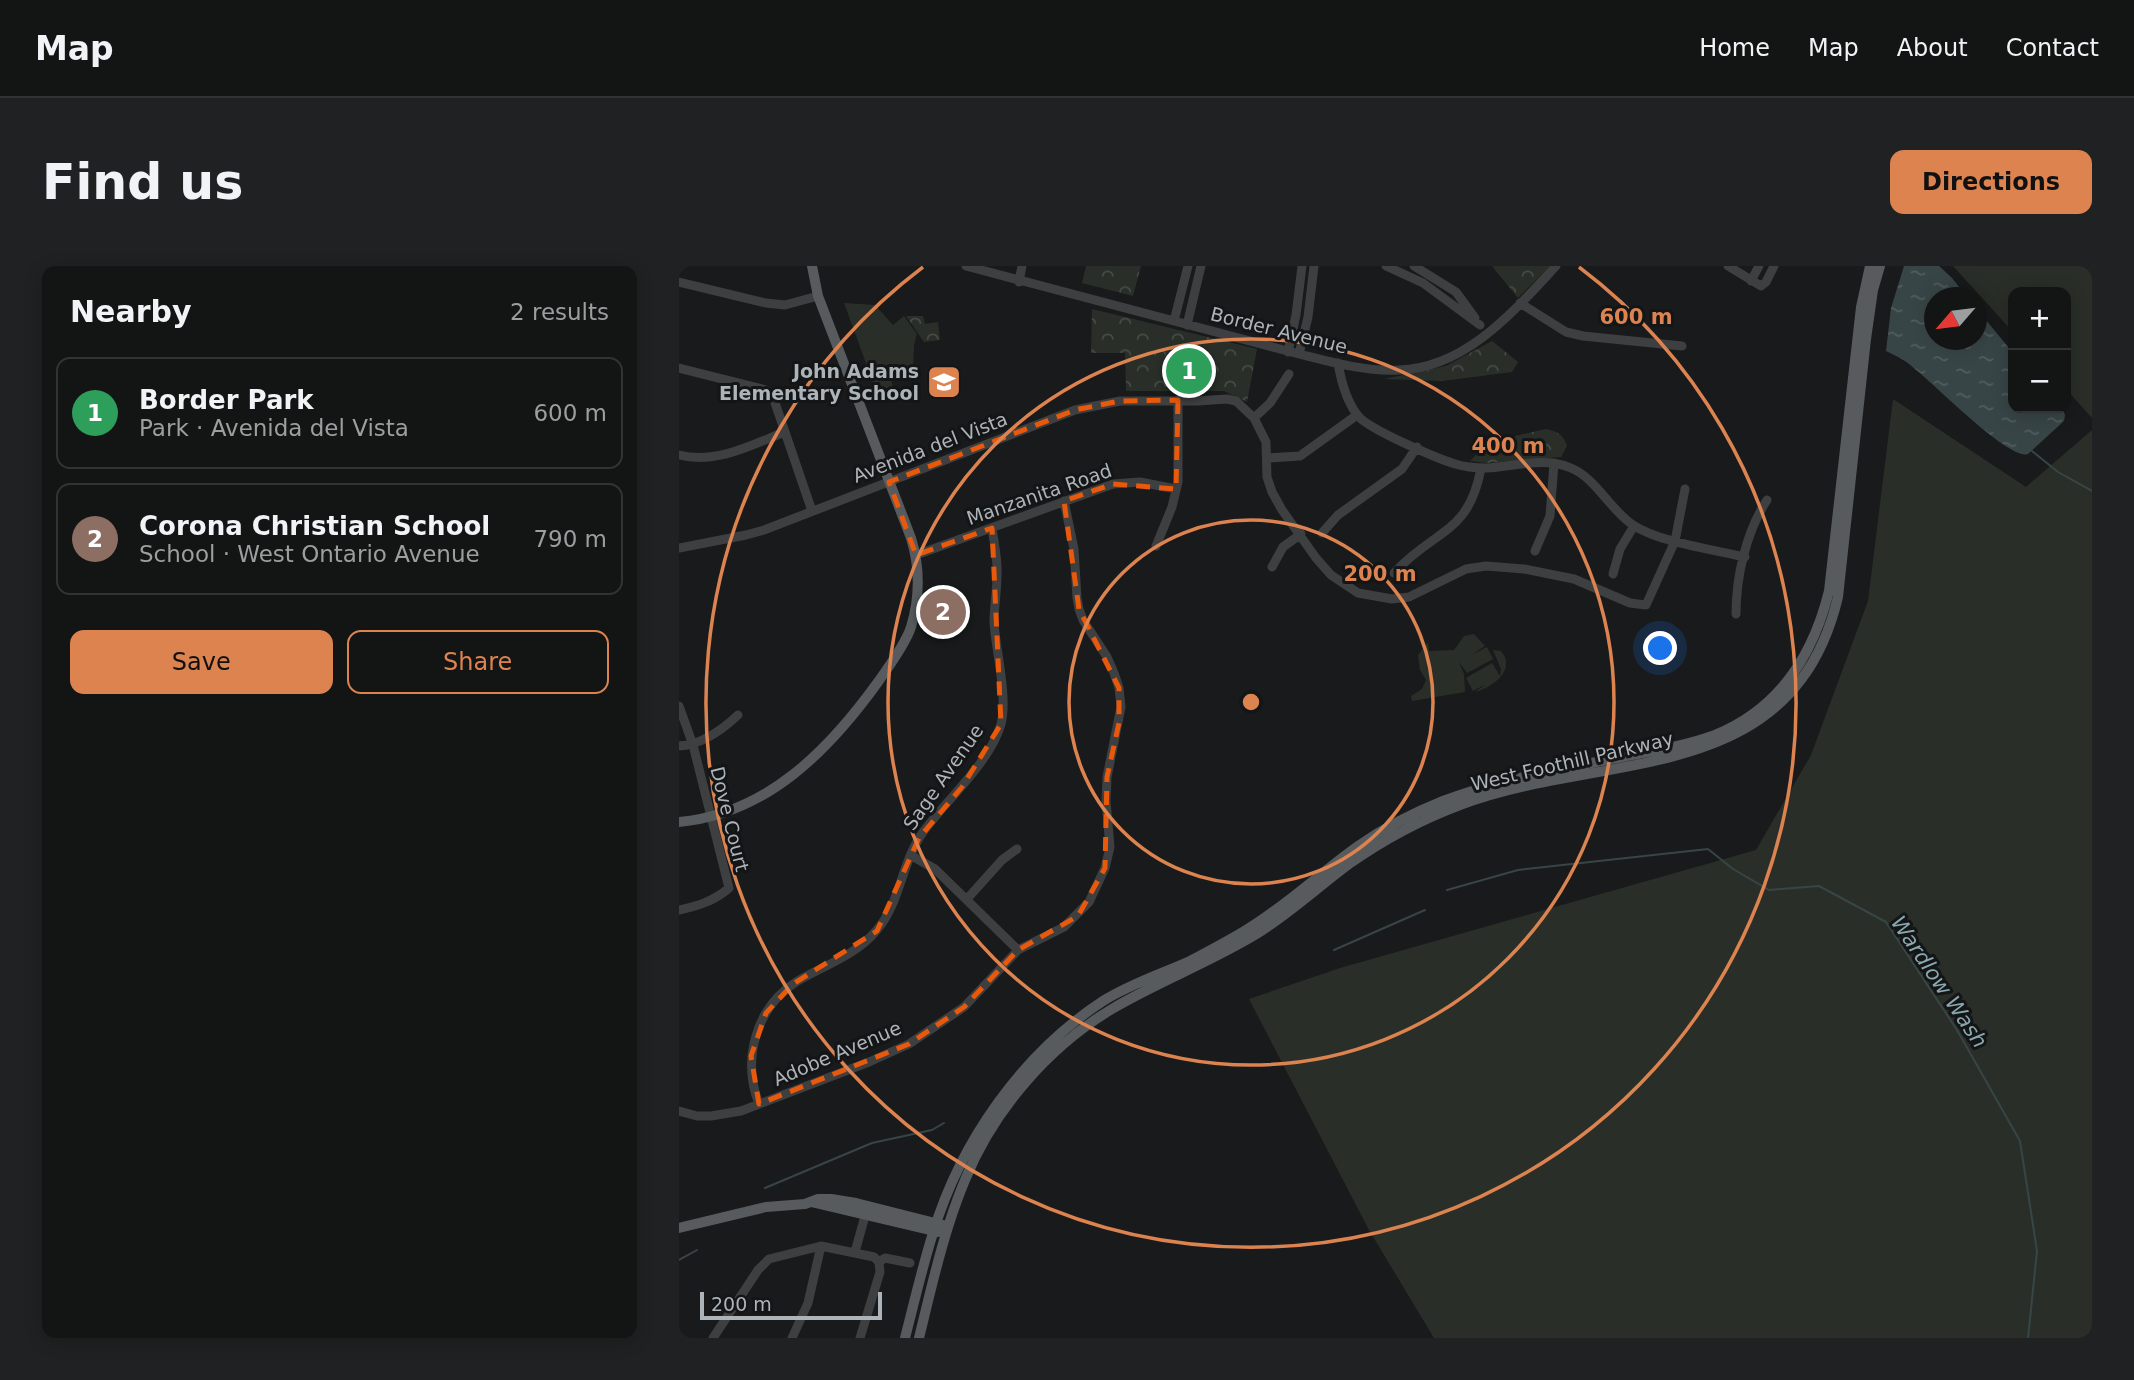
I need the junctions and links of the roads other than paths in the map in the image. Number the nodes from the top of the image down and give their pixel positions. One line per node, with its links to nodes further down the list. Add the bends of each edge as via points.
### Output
1 (812, 266): 21 (main road)
2 (965, 266): 17 (street, Border Avenue)
3 (1009, 266): 17 (street)
4 (1022, 266): 20 (street)
5 (1188, 266): 24 (street)
6 (1201, 266): 25 (street)
7 (1302, 266): 29 (street)
8 (1314, 266): 30 (street)
9 (1385, 266): 26 (street, via 1423,283)
10 (1414, 266): 26 (street, via 1456,292)
11 (1556, 266): 22 (street, Border Avenue)
12 (1727, 266): 18 (street)
13 (1759, 266): 18 (street)
14 (1774, 266): 18 (street, via 1761,286)
15 (1870, 266): 23 (main road, West Foothill Parkway)
16 (1880, 266): 34 (main road, West Foothill Parkway)
17 (1006, 278): 20 (street, Border Avenue)
18 (1751, 281)
19 (679, 282): 21 (street, via 775,304)
20 (1019, 282): 24 (street, Border Avenue)
21 (818, 296): 44 (main road)
22 (1520, 303): 27 (street, Border Avenue); 28 (street, via 1566,332)
23 (1861, 307): 34 (main road); 80 (main road, West Foothill Parkway, via 1829,591 1808,652 1773,697 1712,736 1506,781 1409,816 1359,846 1247,929 1105,1000 1038,1056 1003,1096 957,1170)
24 (1174, 321): 25 (street, Border Avenue)
25 (1187, 325): 29 (street, Border Avenue)
26 (1480, 326): 27 (street)
27 (1488, 334): 31 (street, Border Avenue, via 1420,368 1378,370)
28 (1682, 346)
29 (1288, 352): 30 (street, Border Avenue)
30 (1299, 354): 31 (street, Border Avenue)
31 (1340, 364): 36 (street)
32 (679, 369): 38 (street, via 766,390 772,394)
33 (1289, 374): 37 (street)
34 (1861, 384): 82 (main road, West Foothill Parkway, via 1834,615 1810,668 1787,697 1736,735 1703,749 1510,790 1416,823 1361,856 1250,938 1109,1010 1028,1080 989,1134 965,1180)
35 (1178, 400): 37 (street, Avenida del Vista, via 1236,401); 44 (street, Avenida del Vista, via 1120,401 1075,410); 45 (street)
36 (1357, 415): 39 (street); 41 (street, via 1300,456)
37 (1254, 418): 41 (street)
38 (784, 432): 40 (street, via 727,454 705,458); 49 (street)
39 (1417, 447): 43 (street, via 1451,463); 52 (street, via 1402,469 1338,515)
40 (679, 455)
41 (1268, 458): 53 (street, via 1272,492)
42 (1554, 463): 43 (street); 50 (street, via 1580,473); 57 (street, via 1550,516)
43 (1481, 468): 61 (street, via 1477,491 1466,512)
44 (889, 482): 49 (street, Avenida del Vista); 58 (main road)
45 (1176, 489): 48 (street, Manzanita Road, via 1140,482 1113,484); 55 (street)
46 (1685, 489): 54 (street)
47 (1767, 500): 59 (street, via 1755,518)
48 (1064, 501): 51 (street, Manzanita Road); 75 (street, Adobe Avenue, via 1079,609 1119,688 1119,723 1107,777 1109,847 1098,885 1078,916)
49 (812, 511): 56 (street, Avenida del Vista, via 746,536)
50 (1634, 526): 54 (street); 62 (street, via 1620,549)
51 (992, 528): 58 (street, Manzanita Road); 72 (street, Sage Avenue, via 1001,724 962,787 919,838)
52 (1322, 533)
53 (1301, 534): 54 (street, via 1339,582 1372,597 1409,597 1466,569 1486,566 1574,579 1630,603 1646,605); 60 (street, via 1283,548)
54 (1675, 541): 59 (street)
55 (1156, 546)
56 (679, 548)
57 (1535, 551)
58 (916, 555): 68 (main road, via 917,604 907,637 851,719 784,782)
59 (1745, 557): 63 (street)
60 (1272, 567)
61 (1394, 573)
62 (1613, 574)
63 (1737, 614)
64 (679, 706): 66 (street, Dove Court)
65 (738, 715): 66 (street, via 725,728)
66 (693, 745): 67 (street); 68 (street, Dove Court)
67 (679, 746)
68 (711, 820): 69 (main road); 70 (main road); 74 (street, Dove Court, via 729,888 696,907)
69 (679, 822)
70 (679, 830)
71 (1017, 849): 73 (street)
72 (912, 856): 73 (street, via 935,869); 76 (street, Sage Avenue, via 893,905 877,931 857,948 793,984 766,1013 751,1056)
73 (967, 899): 75 (street)
74 (679, 910)
75 (1018, 950): 76 (street, Adobe Avenue, via 964,1007 909,1044)
76 (759, 1104): 77 (street, Adobe Avenue, via 724,1115)
77 (679, 1111)
78 (811, 1202): 79 (main road); 80 (main road, via 843,1200); 81 (main road, via 766,1207)
79 (865, 1216): 80 (main road); 84 (street)
80 (935, 1227): 82 (main road); 90 (main road, West Foothill Parkway)
81 (679, 1228)
82 (948, 1231): 91 (main road, West Foothill Parkway)
83 (821, 1245): 84 (street); 87 (street, via 769,1259); 88 (street, via 808,1303)
84 (855, 1252): 85 (street)
85 (879, 1262): 86 (street, via 885,1258); 89 (street)
86 (910, 1263)
87 (713, 1338)
88 (792, 1338)
89 (860, 1338)
90 (905, 1338)
91 (919, 1338)

